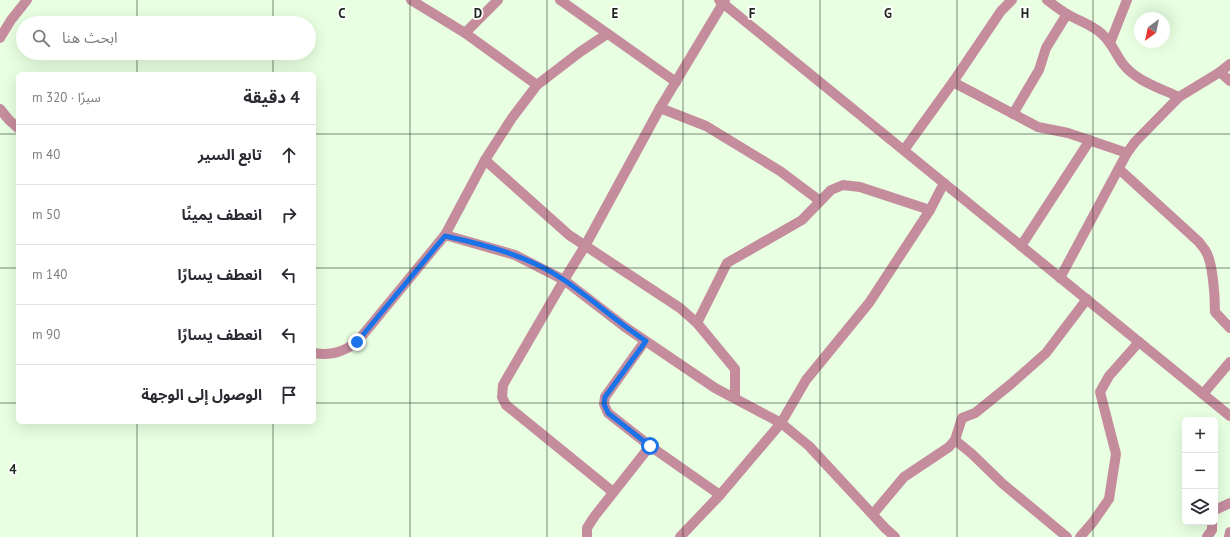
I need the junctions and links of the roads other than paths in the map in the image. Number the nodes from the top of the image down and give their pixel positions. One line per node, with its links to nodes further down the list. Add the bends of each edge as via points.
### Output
1 (27, 0): 12 (street)
2 (411, 0): 10 (street)
3 (498, 0): 10 (street)
4 (560, 0): 11 (street)
5 (1012, 0): 18 (street, via 1001,11)
6 (1047, 0): 9 (street)
7 (1127, 0): 13 (street)
8 (722, 1): 17 (street); 26 (street)
9 (1067, 14): 13 (street, via 1102,34); 23 (street, via 1046,48 1039,70)
10 (465, 33): 19 (street)
11 (607, 34): 17 (street); 19 (street)
12 (0, 38)
13 (1110, 43): 20 (street, via 1123,65 1132,73)
14 (1230, 64): 15 (street)
15 (1220, 72): 16 (street); 20 (street)
16 (1230, 81)
17 (676, 82): 21 (street)
18 (953, 82): 23 (street); 26 (street)
19 (537, 85): 28 (street)
20 (1179, 97): 27 (street)
21 (660, 108): 31 (street, via 706,126 780,171); 34 (street)
22 (0, 109): 24 (street)
23 (1013, 114): 25 (street, via 1038,127)
24 (16, 126)
25 (1090, 140): 27 (street); 35 (street)
26 (904, 150): 30 (street)
27 (1127, 153): 29 (street)
28 (485, 160): 33 (street); 34 (street, via 569,235)
29 (1119, 170): 36 (street); 40 (street, via 1206,250 1214,291 1215,312)
30 (944, 183): 32 (street); 35 (street)
31 (820, 201): 32 (street, via 831,190 843,185 860,187); 39 (street, via 802,220 727,263)
32 (930, 210): 48 (street, via 869,303 806,380)
33 (445, 236): 37 (street, via 514,255); 43 (street, via 357,342 341,352)
34 (585, 246): 37 (street); 39 (street, via 680,308)
35 (1021, 246): 36 (street)
36 (1060, 278): 38 (street)
37 (564, 280): 41 (street); 51 (street, via 503,385 502,397 506,405)
38 (1087, 300): 42 (street); 49 (street, via 1046,353 975,413 962,418)
39 (698, 323): 46 (street, via 735,369)
40 (1230, 328)
41 (646, 341): 46 (street, via 715,388); 50 (street, via 605,397 604,404 608,413)
42 (1139, 342): 45 (street); 62 (street, via 1109,376 1100,392 1116,454 1109,498)
43 (316, 353)
44 (1230, 362): 45 (street)
45 (1203, 394): 47 (street)
46 (735, 398): 48 (street)
47 (1230, 416)
48 (781, 423): 52 (street); 55 (street, via 809,446)
49 (955, 440): 55 (street, via 949,447 904,477); 61 (street)
50 (650, 446): 51 (street); 52 (street)
51 (613, 492): 58 (street, via 587,528)
52 (720, 495): 59 (street)
53 (1230, 503): 54 (street)
54 (1218, 509)
55 (873, 514): 60 (street)
56 (1212, 525): 63 (street)
57 (1230, 532): 64 (street)
58 (587, 537)
59 (680, 537)
60 (895, 537)
61 (1067, 537)
62 (1080, 537)
63 (1207, 537)
64 (1229, 537)

